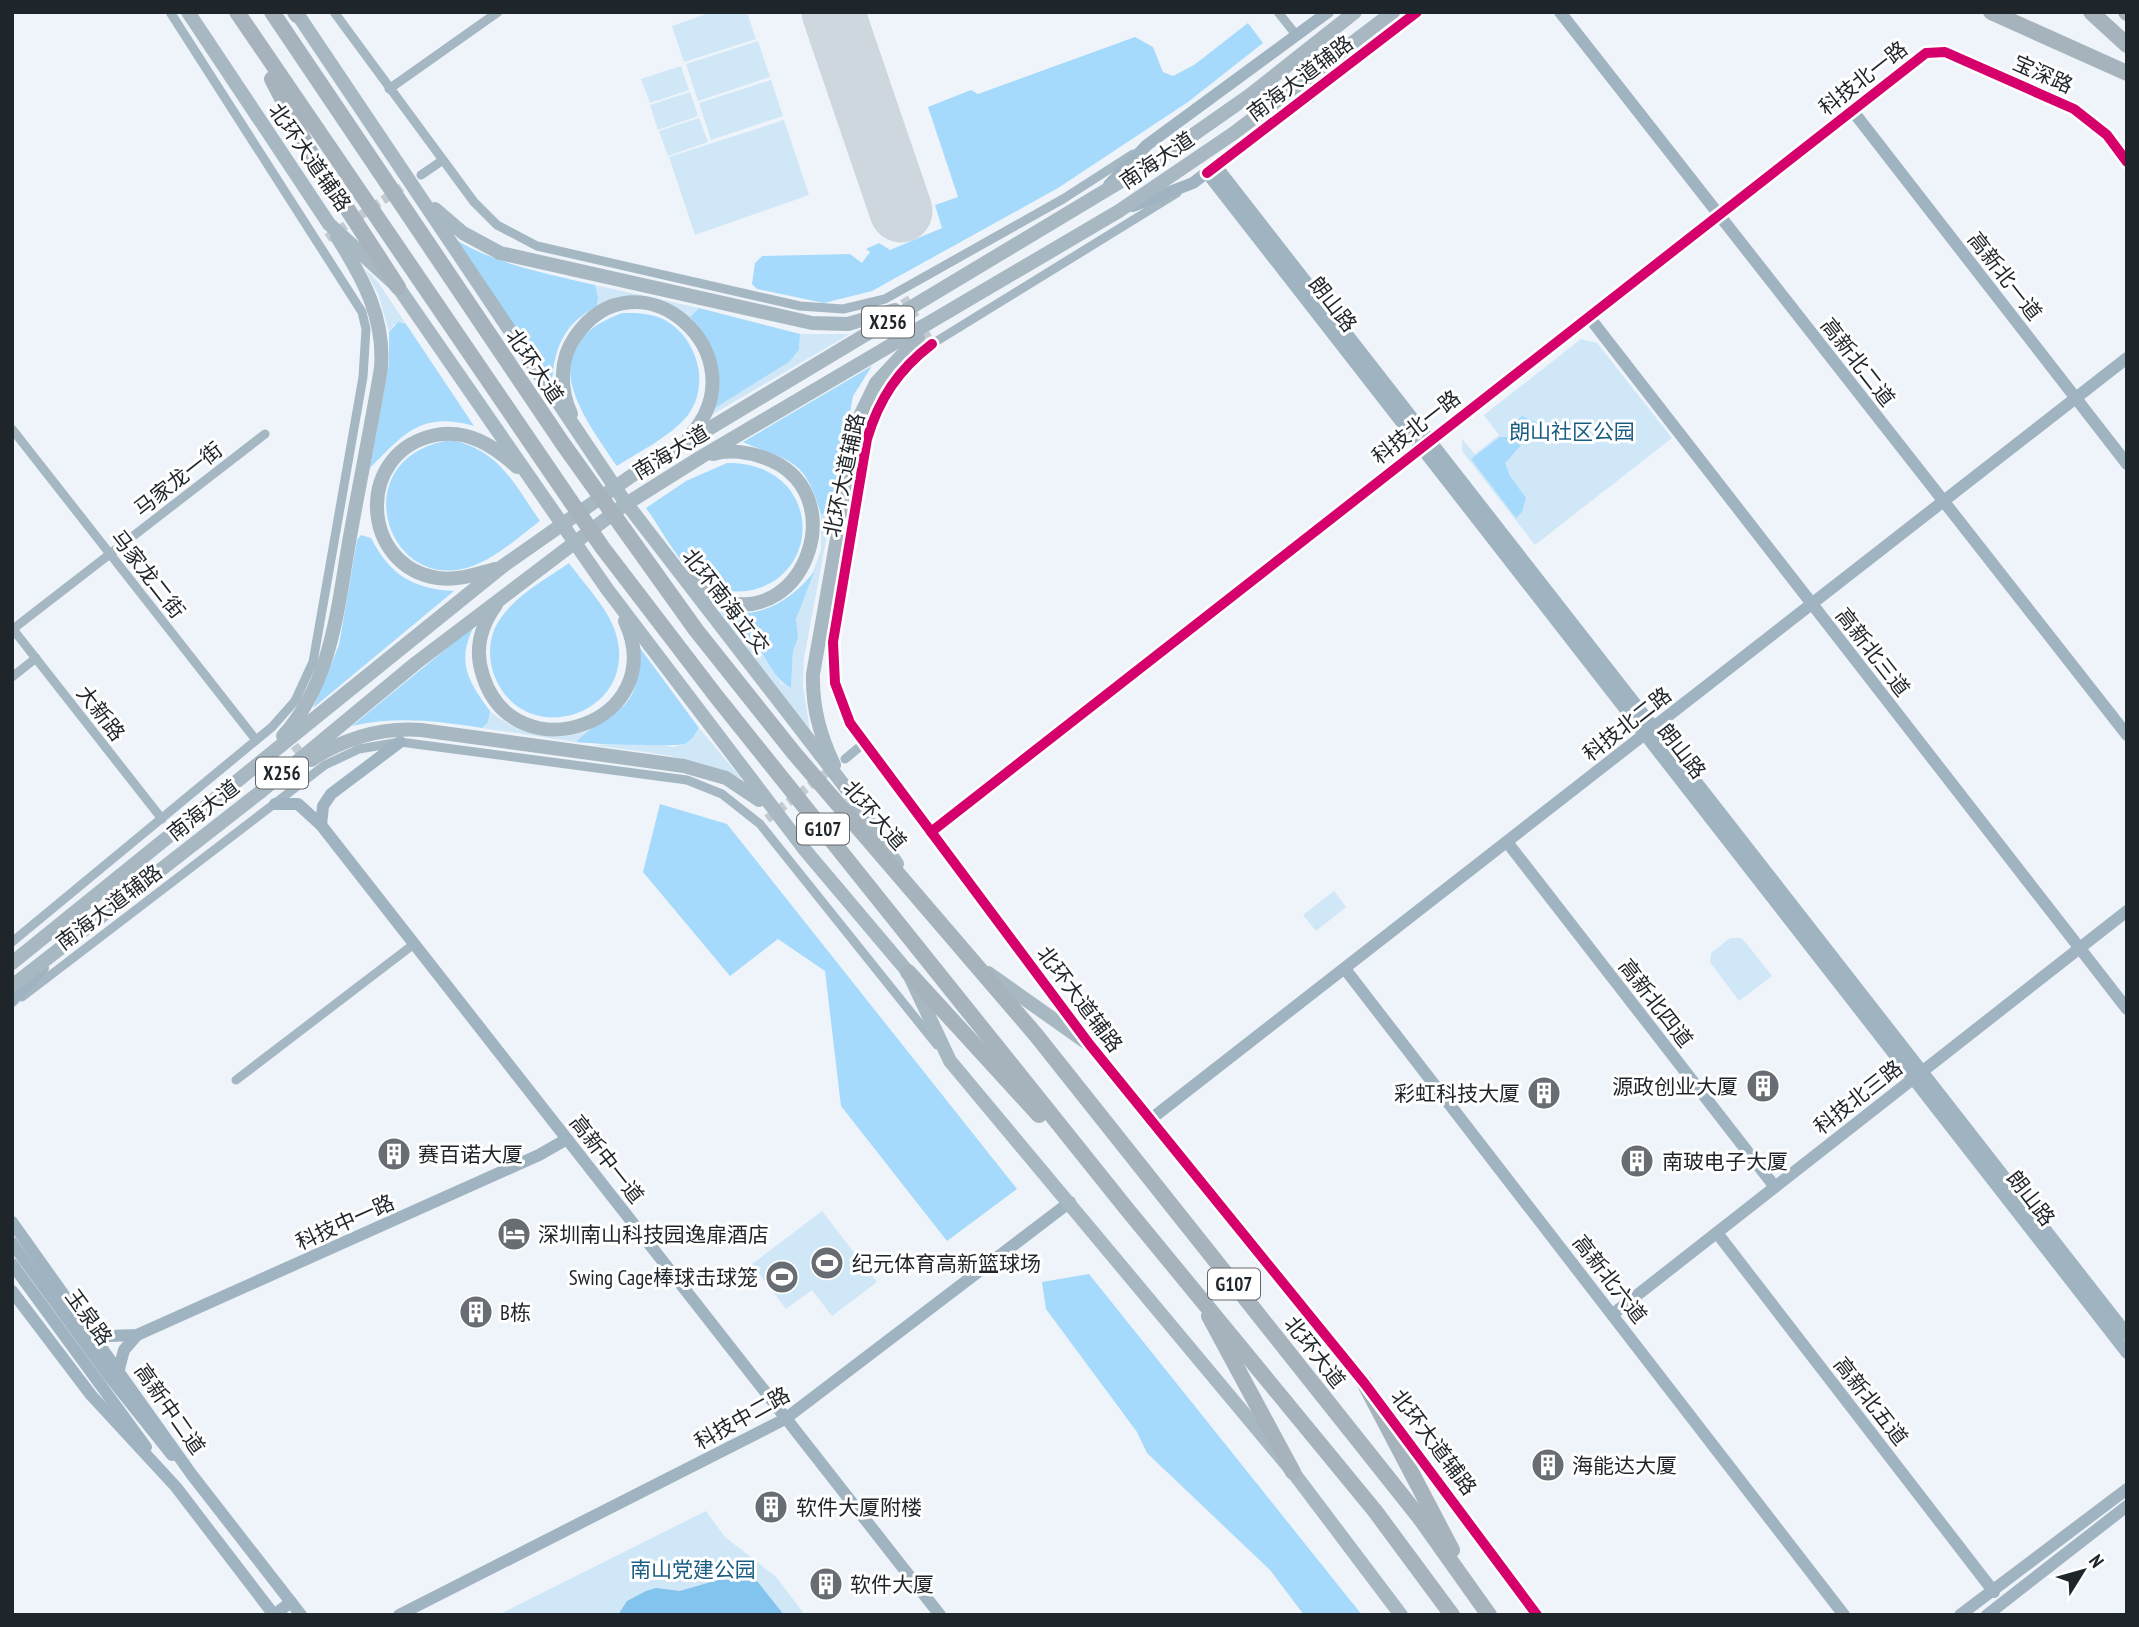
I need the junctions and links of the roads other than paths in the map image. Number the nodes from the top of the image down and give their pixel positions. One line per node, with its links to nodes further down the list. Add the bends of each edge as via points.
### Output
1 (170, 12): 35 (street, 南海大道辅路)
2 (188, 12): 35 (main road, 北环大道辅路)
3 (237, 12): 16 (highway, G107)
4 (272, 12): 75 (highway, 北环大道 / G107, via 563,444 696,630 793,753)
5 (334, 12): 22 (street)
6 (498, 12): 22 (street)
7 (1278, 12): 17 (street)
8 (1328, 12): 17 (street, 南海大道辅路)
9 (1356, 12): 32 (main road, 南海大道 / X256, via 1208,125)
10 (1393, 12): 20 (main road, 南海大道 / X256)
11 (1417, 12): 23 (street, 南海大道辅路)
12 (1560, 12): 34 (street, 高新北二道)
13 (2091, 12): 18 (highway)
14 (296, 13): 31 (main road)
15 (1994, 15): 21 (highway)
16 (248, 29): 37 (highway, via 309,149); 96 (highway, G107, via 602,547)
17 (1297, 36): 25 (street, 南海大道辅路)
18 (2127, 45)
19 (1926, 53): 24 (street, 科技北一路); 27 (street, 宝深路, via 1945,52 2074,109 2107,135)
20 (1334, 59): 23 (main road); 33 (main road, 南海大道 / X256)
21 (2127, 74)
22 (389, 89): 26 (street)
23 (1309, 96): 28 (street, 南海大道辅路)
24 (1852, 110): 34 (street, 科技北一路); 41 (street, 高新北一道)
25 (1147, 145): 26 (street, 南海大道辅路, via 902,295 864,306 820,309 537,246 486,215); 32 (street, 南海大道)
26 (443, 160): 29 (street)
27 (2127, 162)
28 (1211, 170): 30 (street, 南海大道辅路); 45 (street, 朗山路)
29 (421, 175)
30 (1193, 183): 33 (street); 64 (street, 北环大道辅路, via 930,341 888,388 867,439 832,642 841,704)
31 (418, 193): 36 (main road, via 463,233 500,253 812,323 864,320); 44 (main road)
32 (1096, 198): 36 (main road, 南海大道 / X256)
33 (1119, 211): 38 (main road, 南海大道 / X256)
34 (1719, 215): 39 (street, 科技北一路); 50 (street, 高新北二道)
35 (325, 235): 37 (main road, 北环大道辅路); 62 (street, 南海大道辅路, via 362,312 366,352 313,662 279,726); 66 (main road, via 367,289 376,311 382,368 322,672 298,717)
36 (950, 285): 46 (main road, 南海大道 / X256)
37 (398, 286): 49 (main road, 北环大道辅路)
38 (973, 299): 47 (main road, 南海大道 / X256); 67 (main road, via 920,337 886,370 866,400 856,430 813,674 819,730)
39 (1589, 317): 45 (street, 科技北一路); 56 (street, 高新北三道)
40 (2127, 358): 41 (street, 科技北二路)
41 (2076, 398): 48 (street, 高新北一道); 50 (street, 科技北二路)
42 (12, 429): 51 (street, 马家龙二街)
43 (265, 434): 51 (street, 马家龙一街)
44 (580, 435): 46 (main road, via 563,385 570,344 596,314 633,301 672,312 702,341 710,358 713,394 705,415); 52 (main road, 北环南海立交)
45 (1426, 445): 60 (street, 朗山路); 72 (street, 科技北一路)
46 (680, 446): 53 (main road, 南海大道 / X256)
47 (701, 457): 52 (main road, via 726,452 754,454 788,470 810,498 814,514 810,550 803,566 780,590 743,603 721,601); 55 (main road, 南海大道 / X256)
48 (2127, 464)
49 (543, 494): 53 (main road, via 499,452 471,437 441,434 424,438 409,444 387,464 377,492 377,508 384,536 401,559 425,575 452,579); 54 (main road, 北环大道辅路)
50 (1943, 502): 56 (street, 科技北二路); 61 (street, 高新北二道)
51 (110, 554): 57 (street, 马家龙一街); 62 (street, 马家龙二街)
52 (667, 560): 67 (main road, 北环南海立交)
53 (503, 566): 66 (main road, 南海大道 / X256)
54 (607, 589): 55 (main road, via 632,638 631,678 618,702 598,719 557,729 528,725 505,712 482,674 481,635 489,615); 74 (main road, 北环大道辅路)
55 (507, 592): 68 (main road, 南海大道 / X256)
56 (1812, 604): 60 (street, 科技北二路); 79 (street, 高新北三道)
57 (13, 629): 58 (street, 大新路)
58 (36, 658): 59 (street); 70 (street, 大新路)
59 (12, 677)
60 (1649, 731): 73 (street, 科技北二路); 90 (street, 朗山路)
61 (2127, 735)
62 (256, 740): 70 (street, 南海大道辅路)
63 (400, 742): 69 (street, 南海大道辅路, via 359,749 314,769); 71 (street, via 331,794 323,806); 89 (street, 南海大道辅路, via 687,780 723,794 764,822)
64 (863, 744): 65 (street); 72 (street, 北环大道辅路)
65 (845, 759)
66 (244, 774): 82 (main road, 南海大道 / X256)
67 (846, 788): 75 (main road)
68 (259, 793): 74 (main road, via 350,740 393,729 421,730 706,771 757,798); 80 (main road, 南海大道 / X256)
69 (275, 804): 71 (street, 高新中一道, via 304,807); 86 (street, 南海大道辅路)
70 (162, 819): 77 (street, 南海大道辅路)
71 (321, 825): 78 (street, 高新中一道)
72 (931, 832): 88 (street, 北环大道辅路)
73 (1507, 842): 83 (street, 科技北二路); 94 (street, 高新北四道)
74 (805, 850): 84 (main road, 北环大道辅路)
75 (919, 898): 81 (highway, 北环大道 / G107)
76 (2127, 911): 79 (street, 科技北三路)
77 (12, 942)
78 (415, 944): 91 (street); 93 (street, 高新中一道)
79 (2079, 948): 87 (street, 高新北三道); 90 (street, 科技北三路)
80 (57, 953): 85 (main road, 南海大道 / X256); 86 (street)
81 (970, 960): 88 (main road); 117 (highway, 北环大道 / G107, via 1102,1118 1420,1518)
82 (12, 963)
83 (1345, 969): 92 (street, 科技北二路); 103 (street, 高新北六道)
84 (908, 972): 89 (main road, 北环大道辅路); 96 (highway)
85 (12, 986)
86 (12, 1002)
87 (2127, 1009)
88 (1090, 1045): 92 (main road, 北环大道辅路)
89 (950, 1061): 95 (main road, 北环大道辅路)
90 (1918, 1075): 94 (street, 科技北三路); 105 (street, 朗山路); 107 (street, 朗山路)
91 (236, 1080)
92 (1151, 1119): 109 (main road, 北环大道辅路)
93 (567, 1139): 106 (street, 科技中一路); 110 (street, 高新中一道)
94 (1775, 1187): 98 (street, 科技北三路)
95 (1070, 1202): 110 (street, 科技中二路); 111 (main road, 北环大道辅路)
96 (1126, 1209): 101 (highway, G107)
97 (12, 1222): 104 (street, 高新中二道)
98 (1717, 1233): 103 (street, 科技北三路); 116 (street, 高新北五道)
99 (12, 1243): 112 (street, 玉泉路, via 108,1376)
100 (12, 1264): 113 (street, 玉泉路)
101 (1188, 1281): 111 (highway); 123 (highway, G107, via 1375,1511)
102 (12, 1291): 113 (street, 高新中二道, via 91,1395)
103 (1613, 1314): 126 (street, 高新北六道)
104 (91, 1331): 106 (street, 科技中一路); 108 (street, 高新中二道)
105 (2127, 1334)
106 (137, 1335): 108 (street, via 124,1350)
107 (2127, 1353)
108 (119, 1369): 112 (street, 高新中二道)
109 (1366, 1384): 117 (highway); 125 (main road, 北环大道辅路)
110 (785, 1419): 120 (street, 科技中二路); 121 (street, 高新中一道)
111 (1293, 1472): 122 (main road, 北环大道辅路)
112 (192, 1475): 118 (street, 高新中二道)
113 (176, 1487): 119 (street, 高新中二道)
114 (2127, 1489): 116 (street)
115 (2127, 1506): 128 (street)
116 (1994, 1592): 127 (street)
117 (1478, 1599): 124 (highway, 北环大道 / G107)
118 (298, 1610): 119 (street)
119 (272, 1614)
120 (399, 1615)
121 (940, 1615)
122 (1401, 1615)
123 (1452, 1615)
124 (1489, 1615)
125 (1537, 1615)
126 (1844, 1615)
127 (1960, 1615)
128 (1987, 1615)

